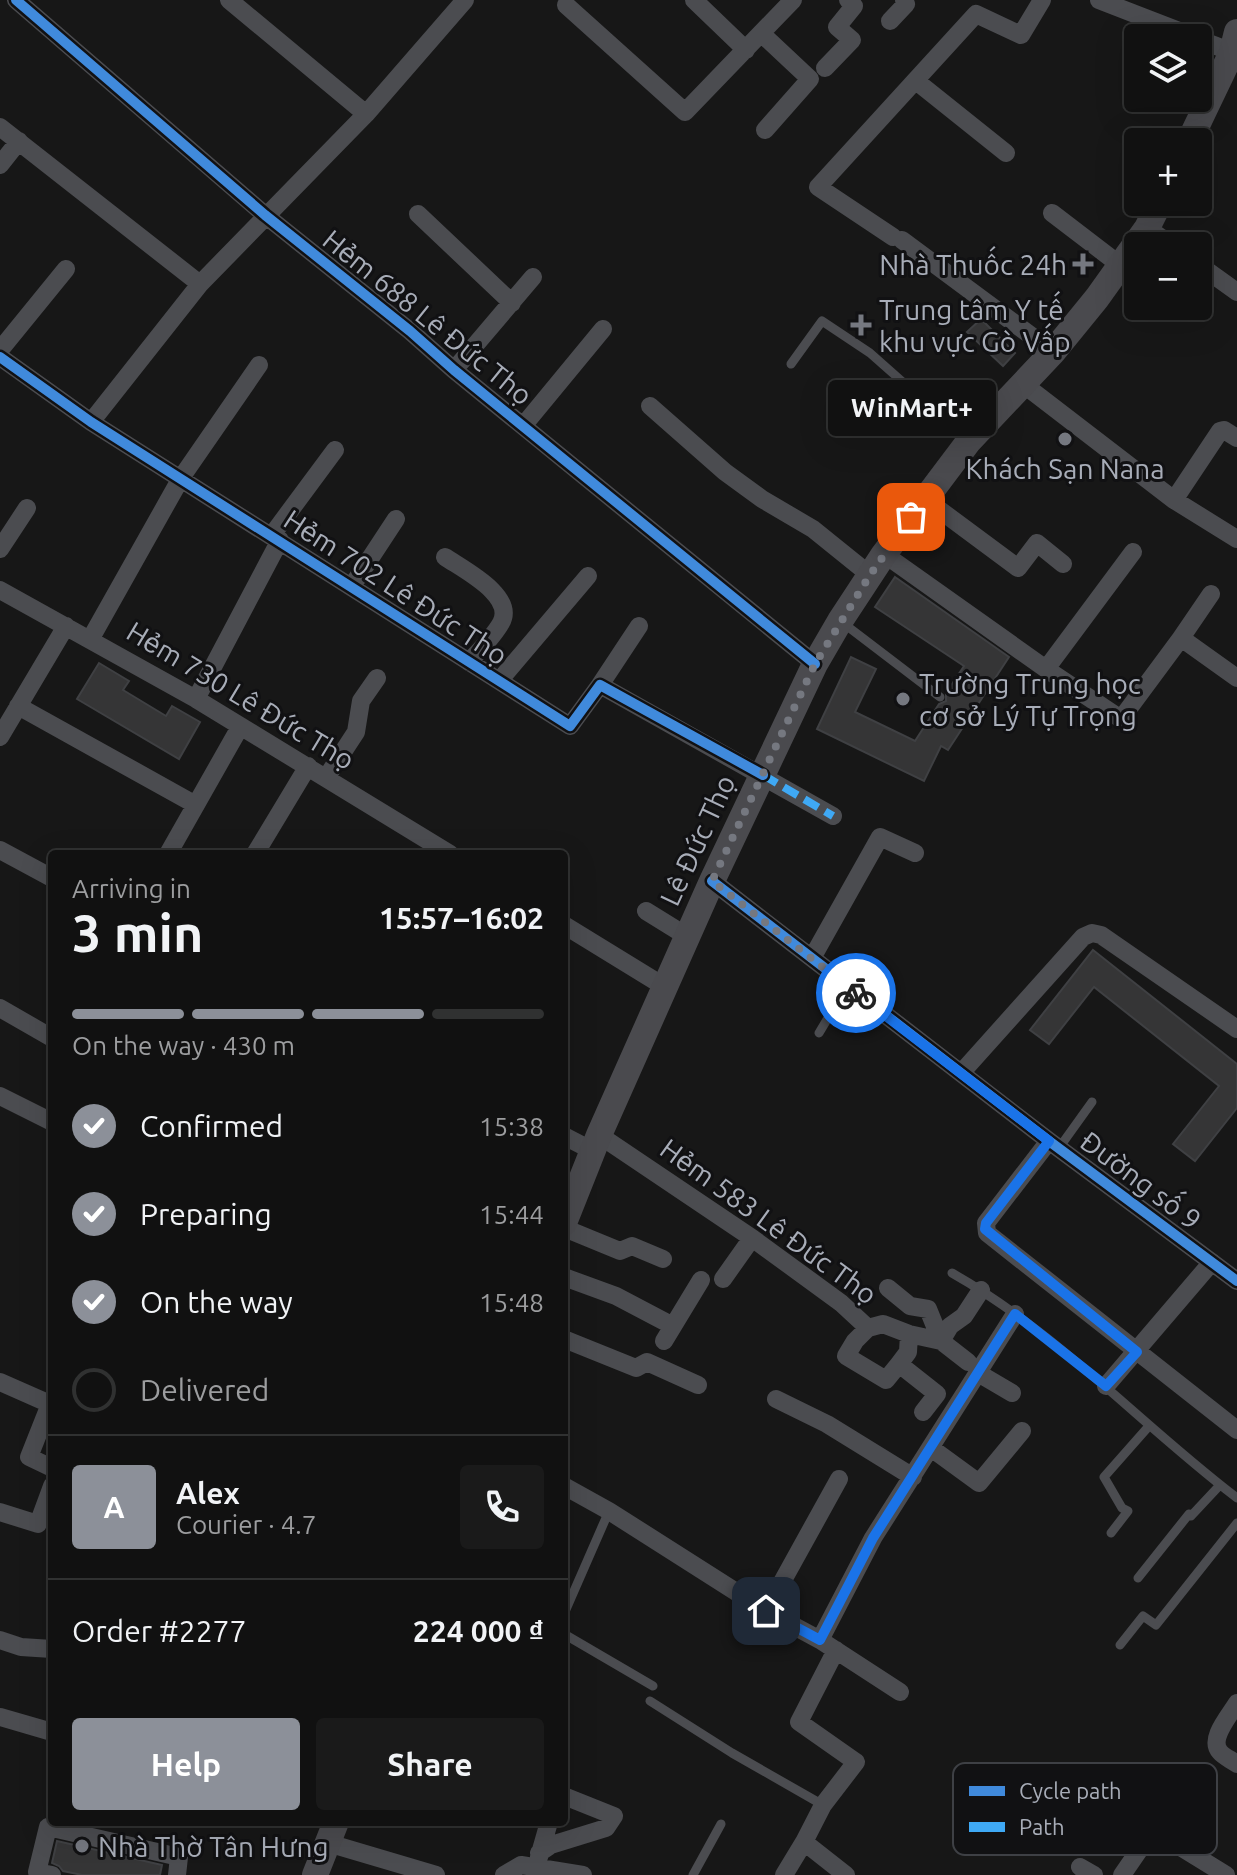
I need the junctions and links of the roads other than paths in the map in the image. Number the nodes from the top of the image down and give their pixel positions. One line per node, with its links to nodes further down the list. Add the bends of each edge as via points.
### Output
1 (16, 0): 28 (street, Hẻm 688 Lê Đức Thọ)
2 (229, 0): 19 (street)
3 (465, 0): 19 (street)
4 (694, 0): 16 (street)
5 (793, 0): 13 (street)
6 (848, 0): 17 (street, via 854,6 837,27 852,40)
7 (904, 0): 11 (street)
8 (1042, 0): 18 (street, via 1021,35 976,14)
9 (1099, 0): 12 (street)
10 (566, 5): 16 (street, via 685,112)
11 (890, 21)
12 (1161, 24)
13 (762, 34): 16 (street); 22 (street, via 810,79)
14 (1212, 41): 15 (street)
15 (1235, 46): 21 (main road)
16 (746, 50)
17 (825, 68)
18 (916, 81): 24 (street); 41 (street, via 818,187 898,238)
19 (366, 114): 28 (street)
20 (0, 127): 23 (street)
21 (1196, 128)
22 (765, 130)
23 (19, 141): 25 (street); 36 (street)
24 (1006, 153)
25 (0, 165)
26 (1052, 213): 32 (street)
27 (418, 214): 38 (street)
28 (265, 215): 36 (street); 45 (street, Hẻm 688 Lê Đức Thọ)
29 (1153, 216): 30 (main road, Lê Đức Thọ)
30 (1147, 228): 31 (street); 32 (main road, Lê Đức Thọ)
31 (1153, 232)
32 (1120, 265): 41 (main road, Lê Đức Thọ)
33 (66, 269): 40 (street)
34 (1212, 274): 37 (street)
35 (533, 277): 38 (street)
36 (200, 284): 48 (street)
37 (1237, 292)
38 (512, 303): 45 (street)
39 (603, 329): 49 (street)
40 (0, 350)
41 (1053, 352): 46 (main road, Lê Đức Thọ)
42 (0, 357): 48 (street, Hẻm 702 Lê Đức Thọ)
43 (791, 364): 51 (lane, via 822,321 870,353)
44 (259, 365): 53 (street)
45 (454, 370): 49 (street, Hẻm 688 Lê Đức Thọ)
46 (1023, 384): 51 (main road, Lê Đức Thọ); 55 (street)
47 (650, 406): 63 (street, via 762,499)
48 (91, 422): 53 (street, Hẻm 702 Lê Đức Thọ)
49 (523, 426): 75 (street, Hẻm 688 Lê Đức Thọ)
50 (1237, 438): 55 (street, via 1220,431)
51 (969, 441): 54 (main road, Lê Đức Thọ)
52 (335, 450): 58 (street)
53 (181, 478): 58 (street, Hẻm 702 Lê Đức Thọ); 72 (street)
54 (925, 499): 63 (main road, Lê Đức Thọ); 64 (street, via 1018,568 1037,543)
55 (1174, 500): 59 (street)
56 (27, 508): 60 (street)
57 (396, 519): 66 (street)
58 (276, 537): 66 (street, Hẻm 702 Lê Đức Thọ); 82 (street)
59 (1237, 539)
60 (0, 549)
61 (1133, 552): 76 (street)
62 (445, 557): 74 (street, via 491,589 505,611)
63 (877, 564): 69 (main road, Lê Đức Thọ); 76 (street)
64 (1063, 564)
65 (588, 576): 79 (street)
66 (352, 586): 74 (street, Hẻm 702 Lê Đức Thọ)
67 (0, 590): 70 (street, Hẻm 730 Lê Đức Thọ)
68 (1211, 594): 73 (street)
69 (840, 621): 75 (main road, Lê Đức Thọ); 81 (lane)
70 (66, 626): 72 (street, Hẻm 730 Lê Đức Thọ); 83 (street)
71 (639, 626): 80 (street, Hẻm 702 Lê Đức Thọ)
72 (91, 638): 82 (street, Hẻm 730 Lê Đức Thọ)
73 (1181, 638): 76 (street, via 1121,719); 78 (street)
74 (469, 662): 79 (street, Hẻm 702 Lê Đức Thọ)
75 (815, 664): 87 (main road, Lê Đức Thọ)
76 (1046, 669)
77 (377, 678): 88 (street, via 361,701 356,732)
78 (1237, 678)
79 (499, 681): 80 (street, Hẻm 702 Lê Đức Thọ, via 570,726)
80 (600, 685): 87 (street)
81 (940, 697)
82 (196, 699): 84 (street, Hẻm 730 Lê Đức Thọ)
83 (18, 706): 85 (street); 89 (street)
84 (240, 727): 86 (street, Hẻm 730 Lê Đức Thọ); 89 (street)
85 (0, 737)
86 (308, 766): 88 (street, Hẻm 730 Lê Đức Thọ); 93 (street)
87 (763, 775): 90 (street); 97 (main road, Lê Đức Thọ)
88 (326, 778): 94 (street, Hẻm 730 Lê Đức Thọ)
89 (196, 805): 92 (street)
90 (833, 816)
91 (0, 850): 96 (street)
92 (170, 850)
93 (257, 850)
94 (443, 850)
95 (915, 853): 101 (street, via 880,837)
96 (48, 876)
97 (712, 881): 100 (main road, Lê Đức Thọ); 101 (street, Đường số 9)
98 (646, 911): 100 (street)
99 (568, 927): 103 (street)
100 (688, 937): 103 (main road, Lê Đức Thọ)
101 (812, 958): 102 (street, Đường số 9)
102 (847, 986): 106 (lane); 108 (street, Đường số 9)
103 (665, 987): 113 (main road, Lê Đức Thọ)
104 (0, 1008): 107 (street)
105 (1237, 1029): 108 (street, via 1092,933)
106 (819, 1033)
107 (48, 1036)
108 (962, 1072): 114 (street, Đường số 9)
109 (0, 1096): 111 (street)
110 (1092, 1102): 114 (lane)
111 (48, 1120)
112 (568, 1137): 113 (street, Hẻm 583 Lê Đức Thọ)
113 (596, 1143): 115 (main road, Lê Đức Thọ); 117 (street, Hẻm 583 Lê Đức Thọ)
114 (1054, 1145): 119 (street, Đường số 9); 132 (street, via 985,1229)
115 (568, 1215)
116 (568, 1227): 118 (street, via 620,1251 632,1246)
117 (752, 1238): 122 (street); 128 (street, Hẻm 583 Lê Đức Thọ)
118 (663, 1259)
119 (1212, 1262): 124 (street, Đường số 9); 132 (street)
120 (952, 1273): 126 (lane)
121 (568, 1278): 123 (street, via 616,1296 669,1334)
122 (723, 1279)
123 (701, 1280)
124 (1237, 1281)
125 (888, 1288): 131 (street, via 910,1306 928,1309)
126 (981, 1290): 127 (lane); 131 (street)
127 (1015, 1314): 134 (street); 137 (lane)
128 (868, 1328): 129 (street, Hẻm 583 Lê Đức Thọ, via 883,1324); 133 (street, via 846,1356 886,1380)
129 (909, 1334): 131 (street, Hẻm 583 Lê Đức Thọ); 133 (street, via 908,1352)
130 (568, 1341): 136 (street, via 636,1368 647,1362)
131 (941, 1341): 134 (street)
132 (1137, 1352): 137 (street); 144 (street)
133 (899, 1364): 142 (street, via 937,1394)
134 (973, 1368): 138 (street); 146 (street)
135 (0, 1382): 140 (street)
136 (698, 1385)
137 (1106, 1386): 143 (lane)
138 (1012, 1393)
139 (776, 1399): 148 (street)
140 (48, 1403)
141 (48, 1409): 147 (street, via 29,1457)
142 (923, 1412)
143 (1149, 1426): 150 (lane); 157 (lane, via 1104,1477 1128,1511)
144 (1237, 1430)
145 (1022, 1431): 146 (street, via 979,1483)
146 (931, 1448): 148 (street)
147 (48, 1466)
148 (913, 1477): 163 (street, via 873,1538)
149 (839, 1479): 160 (street)
150 (1220, 1485): 153 (lane); 158 (lane, via 1189,1514)
151 (568, 1488): 154 (street)
152 (48, 1497): 155 (street, via 38,1524)
153 (1237, 1498)
154 (609, 1511): 159 (lane); 160 (street)
155 (0, 1512)
156 (1237, 1523): 164 (lane, via 1156,1625 1143,1616)
157 (1111, 1533)
158 (1138, 1578)
159 (568, 1605)
160 (766, 1611): 163 (street)
161 (568, 1636): 166 (lane)
162 (0, 1640): 165 (street)
163 (828, 1645): 167 (street); 174 (street, via 799,1722 856,1762)
164 (1120, 1645)
165 (48, 1649)
166 (653, 1686)
167 (900, 1692)
168 (650, 1701): 174 (lane)
169 (1237, 1703): 172 (street, via 1216,1746)
170 (0, 1717): 171 (street)
171 (48, 1731)
172 (1237, 1764)
173 (568, 1798): 181 (street, via 614,1816 606,1828 551,1845)
174 (823, 1805): 178 (street)
175 (721, 1824): 189 (lane)
176 (548, 1826): 181 (street)
177 (332, 1833): 185 (main road); 186 (street)
178 (804, 1842): 190 (street); 191 (street)
179 (1136, 1855): 192 (street)
180 (1193, 1855): 182 (street)
181 (538, 1860): 187 (street); 188 (street)
182 (1224, 1874)
183 (52, 1875): 184 (street, via 37,1872 48,1827 179,1857)
184 (177, 1875)
185 (315, 1875)
186 (436, 1875)
187 (504, 1875)
188 (583, 1875)
189 (693, 1875)
190 (784, 1875)
191 (846, 1875)
192 (1122, 1875)

